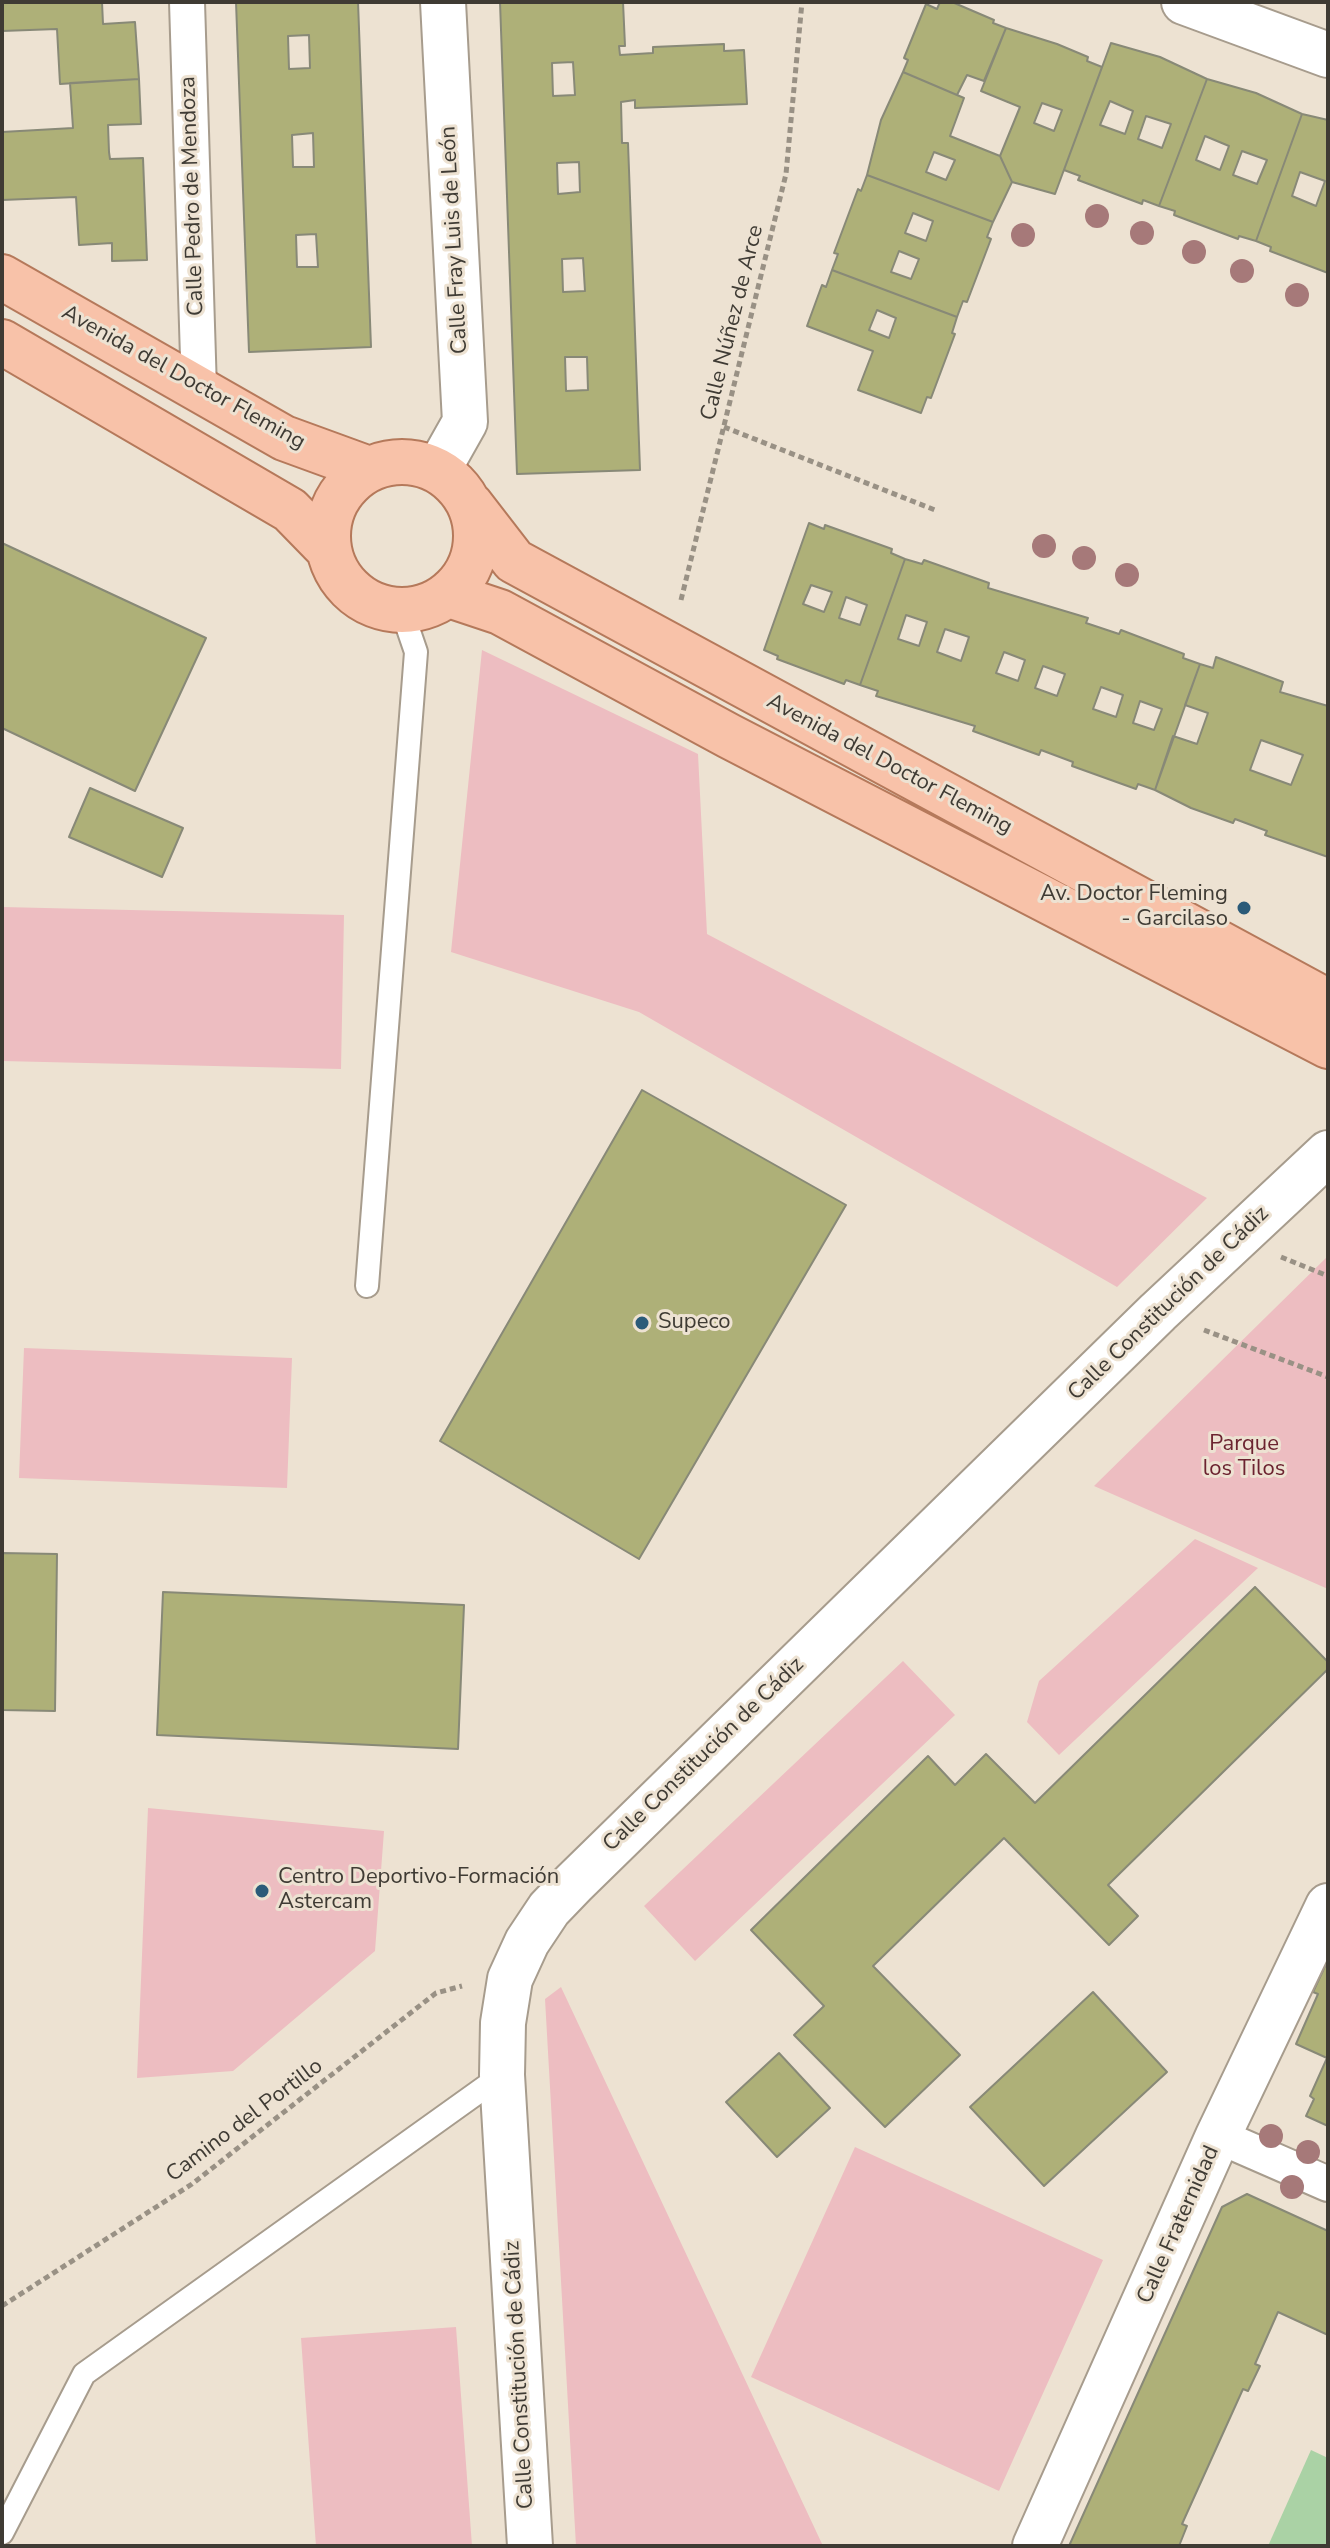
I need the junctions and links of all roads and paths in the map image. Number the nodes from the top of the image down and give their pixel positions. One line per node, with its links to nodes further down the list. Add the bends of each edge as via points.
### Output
1 (187, 2): 8 (street, Calle Pedro de Mendoza)
2 (443, 2): 11 (street, Calle Fray Luis de León, via 465,422)
3 (802, 2): 9 (path, Calle Núñez de Arce, via 786,174)
4 (1184, 2): 5 (street)
5 (1328, 55)
6 (2, 277): 8 (main road, Avenida del Doctor Fleming)
7 (8, 356): 14 (main road, via 290,510)
8 (199, 390): 10 (main road, Avenida del Doctor Fleming, via 284,438)
9 (724, 427): 13 (path); 17 (path, Calle Núñez de Arce)
10 (369, 469): 11 (main road, via 391,461); 14 (main road, via 349,482 335,502)
11 (438, 470): 12 (main road)
12 (470, 504): 15 (main road, via 477,528 476,553 466,576); 17 (main road, Avenida del Doctor Fleming, via 514,561)
13 (935, 510)
14 (328, 549): 16 (main road, via 337,573 354,593 376,606)
15 (449, 595): 16 (main road, via 427,607); 19 (main road, via 500,612)
16 (402, 611): 21 (lane, via 416,652)
17 (669, 647): 18 (main road, Avenida del Doctor Fleming)
18 (1328, 1002)
19 (1328, 1046)
20 (1328, 1153): 22 (street, Calle Constitución de Cádiz)
21 (367, 1286)
22 (1158, 1312): 23 (path); 25 (street, Calle Constitución de Cádiz, via 574,1883 527,1942)
23 (1328, 1377)
24 (1328, 1906): 27 (street, Calle Fraternidad)
25 (510, 1979): 26 (street, Calle Constitución de Cádiz); 29 (path, Camino del Portillo, via 436,1993 192,2184)
26 (502, 2075): 30 (lane, via 84,2374); 31 (street, Calle Constitución de Cádiz)
27 (1218, 2136): 28 (street); 32 (street, Calle Fraternidad)
28 (1328, 2184)
29 (2, 2306)
30 (2, 2533)
31 (530, 2546)
32 (1035, 2546)

